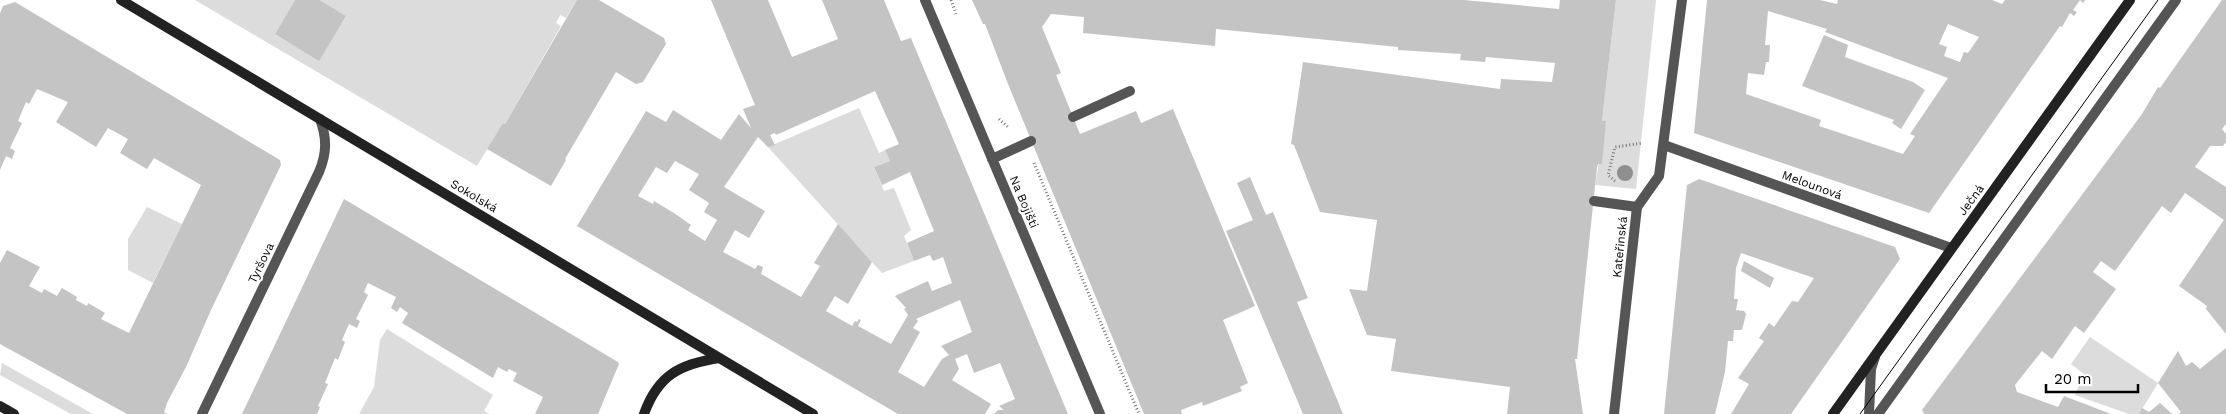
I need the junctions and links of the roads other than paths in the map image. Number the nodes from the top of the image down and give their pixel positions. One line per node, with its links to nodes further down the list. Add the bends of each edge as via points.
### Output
1 (121, 0): 8 (main road, Sokolská)
2 (925, 0): 11 (street, Na Bojišti)
3 (1682, 0): 10 (street, Kateřinská)
4 (2130, 0): 14 (main road, Ječná)
5 (2176, 0): 26 (street)
6 (1130, 91): 7 (street)
7 (1073, 117)
8 (320, 119): 16 (main road, Sokolská); 19 (street, Tyršova, via 326,144 319,172)
9 (1028, 142): 11 (street)
10 (1664, 145): 13 (street, Kateřinská, via 1659,176); 14 (street, Melounová)
11 (992, 159): 22 (street, Na Bojišti)
12 (1594, 201): 13 (street)
13 (1637, 207): 23 (street, Kateřinská)
14 (1952, 248): 15 (main road, Ječná)
15 (1877, 352): 24 (main road, Ječná); 25 (street, via 1871,369)
16 (719, 358): 20 (main road, via 695,362 666,378 652,396); 21 (main road, Sokolská)
17 (0, 406): 18 (main road)
18 (14, 414)
19 (202, 414)
20 (644, 414)
21 (813, 414)
22 (1100, 414)
23 (1614, 414)
24 (1832, 414)
25 (1869, 414)
26 (1878, 414)

